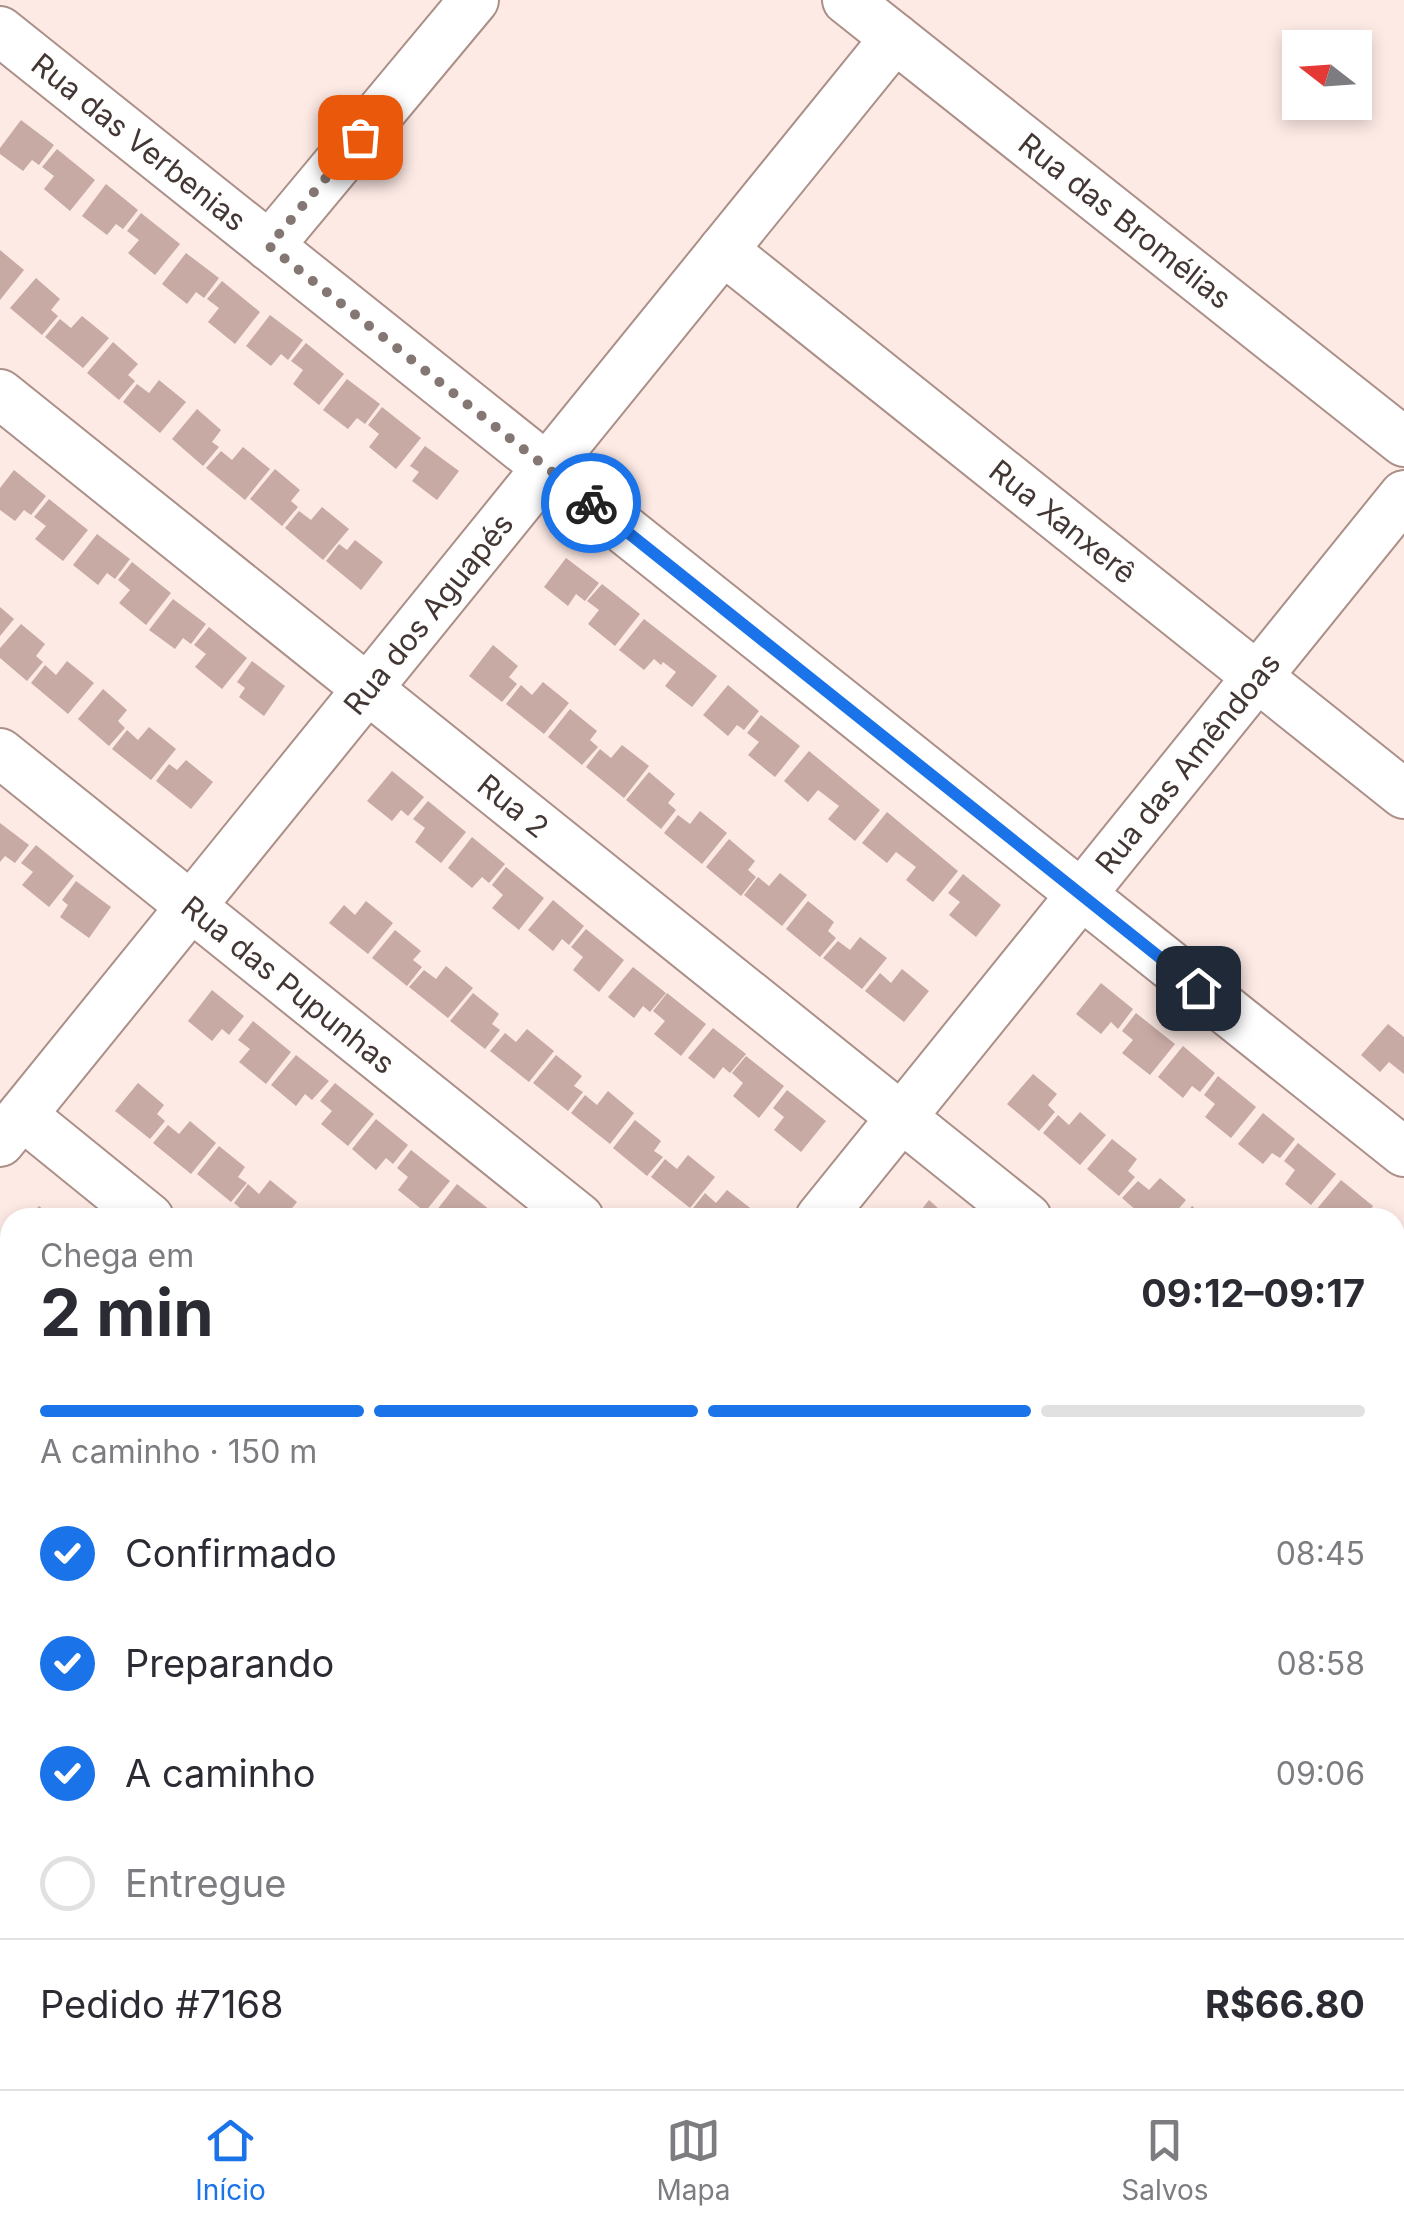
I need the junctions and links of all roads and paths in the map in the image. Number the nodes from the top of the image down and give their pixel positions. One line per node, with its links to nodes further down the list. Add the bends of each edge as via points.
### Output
1 (24, 0): 4 (street)
2 (474, 0): 6 (street)
3 (847, 0): 5 (street, Rua das Bromélias)
4 (0, 30): 6 (street, Rua das Verbenias)
5 (894, 38): 7 (street, Rua dos Aguapés); 9 (street, Rua das Bromélias)
6 (269, 246): 10 (street, Rua das Verbenias)
7 (723, 250): 10 (street, Rua dos Aguapés); 12 (street, Rua Xanxerê)
8 (0, 394): 13 (street, Rua 2)
9 (1404, 442)
10 (546, 467): 13 (street, Rua dos Aguapés); 16 (street, Rua das Verbenias)
11 (1404, 495): 12 (street, Rua das Amêndoas)
12 (1257, 676): 15 (street, Rua Xanxerê); 16 (street, Rua das Amêndoas)
13 (368, 689): 17 (street, Rua dos Aguapés); 18 (street, Rua 2)
14 (0, 753): 17 (street, Rua das Pupunhas)
15 (1404, 794)
16 (1080, 894): 18 (street, Rua das Amêndoas); 20 (street, Rua das Verbenias)
17 (191, 906): 19 (street, Rua dos Aguapés); 22 (street, Rua das Pupunhas)
18 (901, 1117): 23 (street, Rua das Amêndoas); 24 (street, Rua 2)
19 (11, 1128): 21 (street)
20 (1404, 1152)
21 (135, 1208)
22 (567, 1208)
23 (828, 1208)
24 (1014, 1208)

